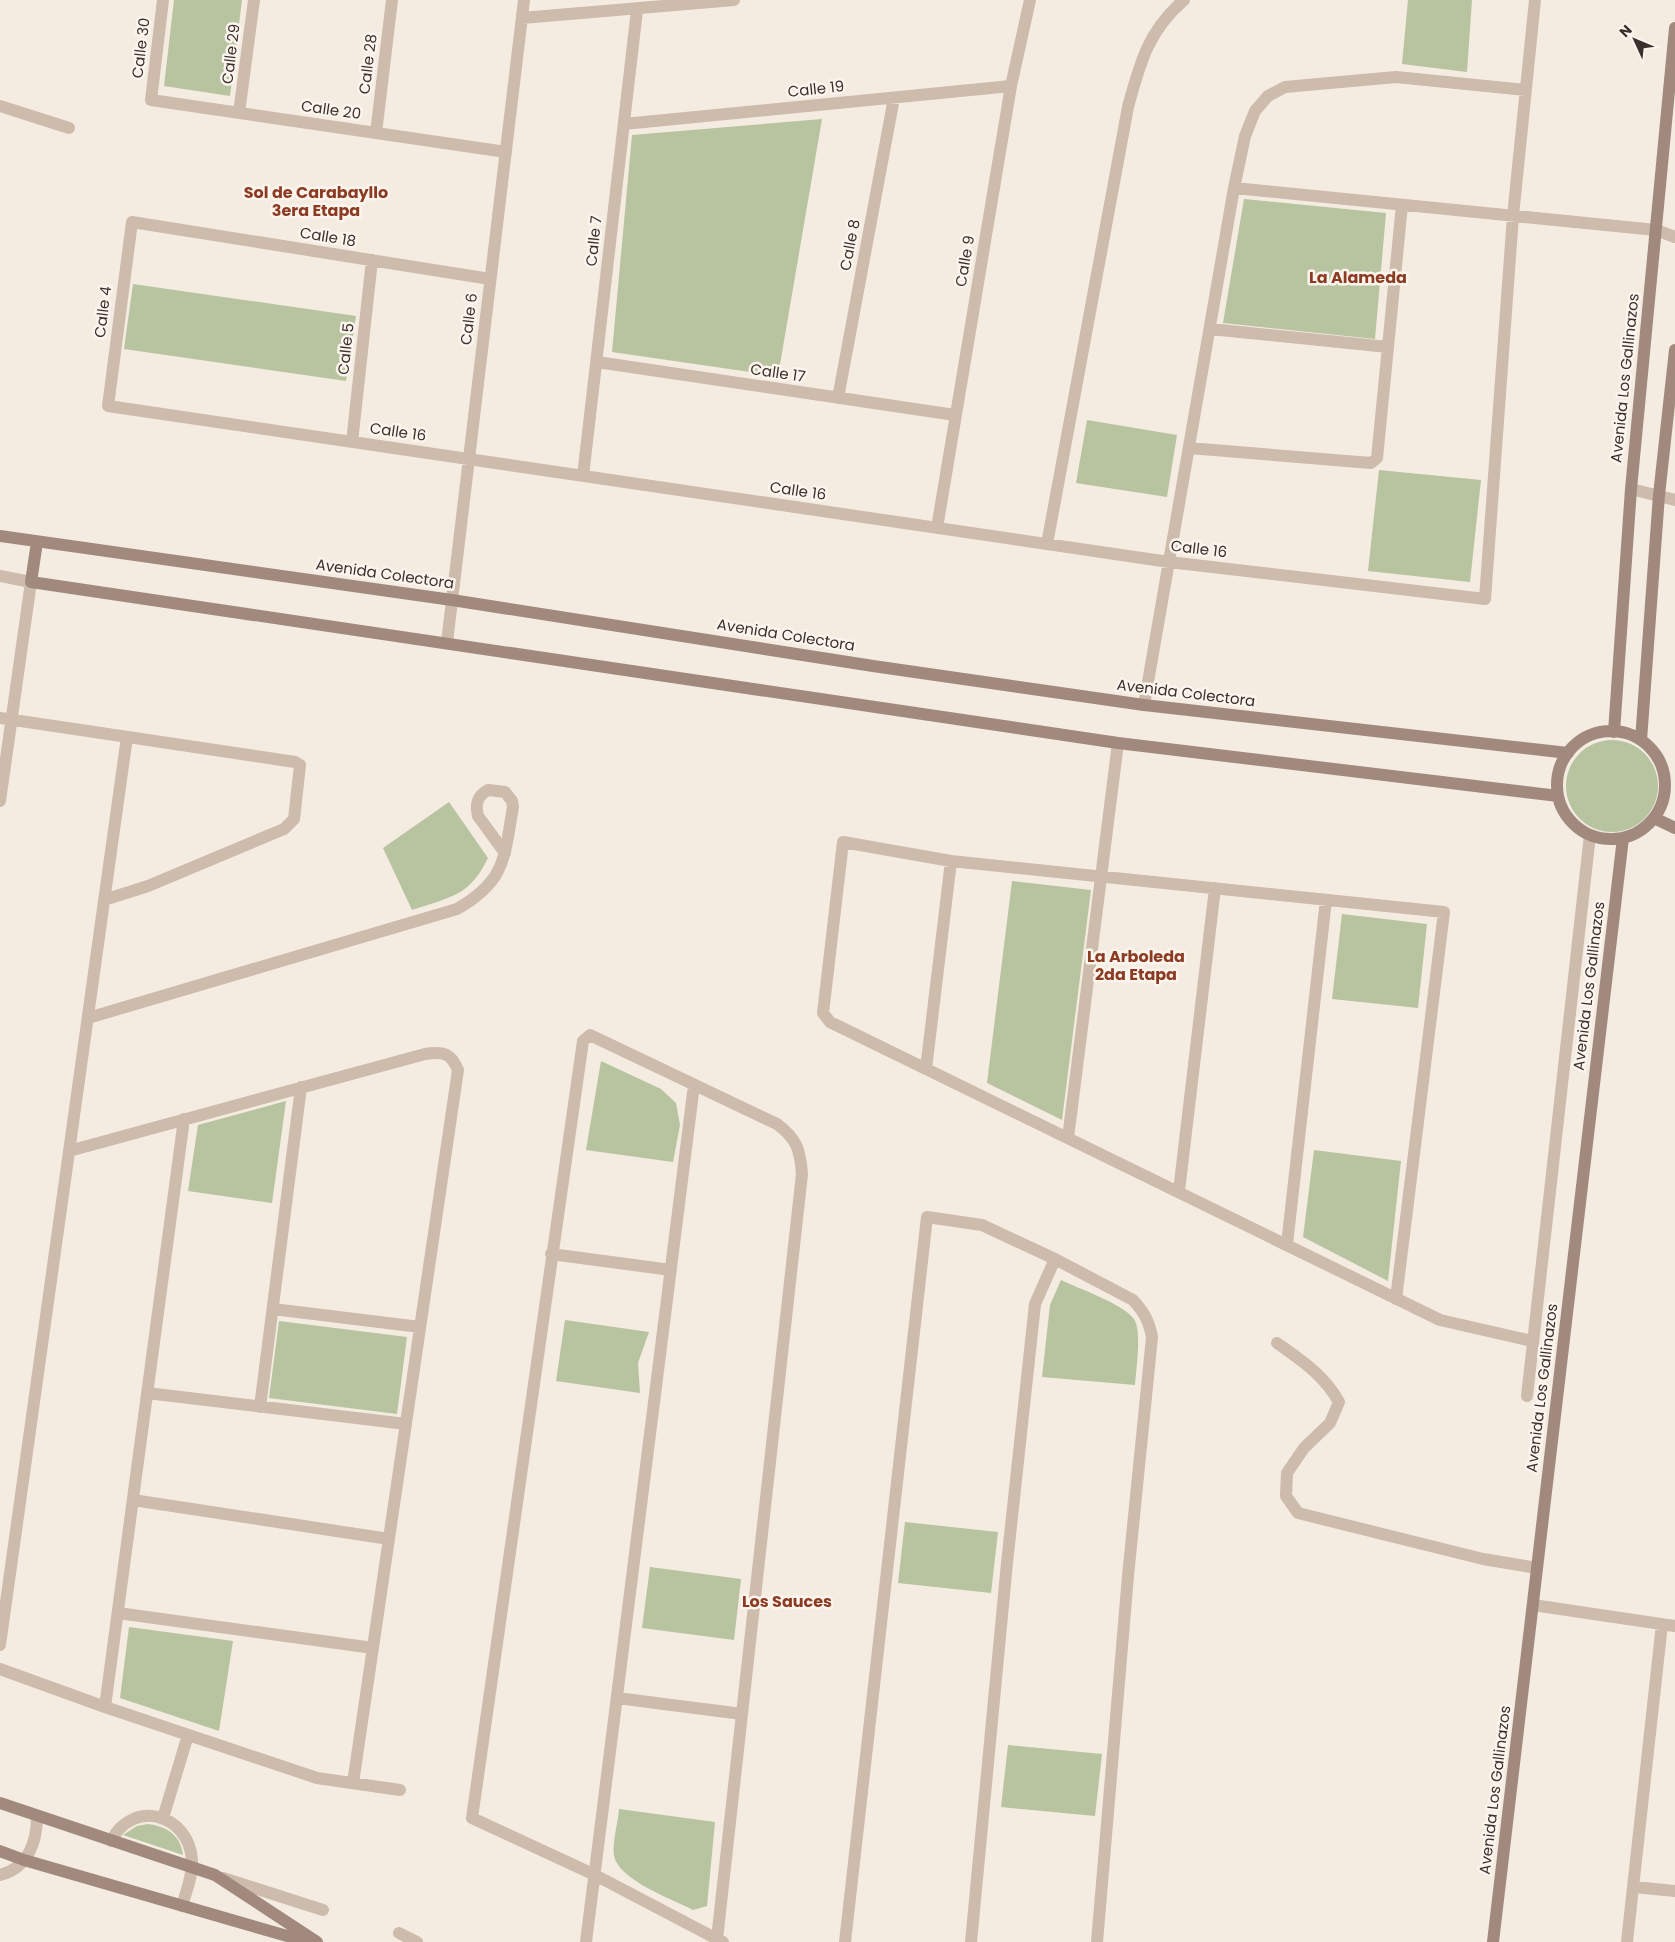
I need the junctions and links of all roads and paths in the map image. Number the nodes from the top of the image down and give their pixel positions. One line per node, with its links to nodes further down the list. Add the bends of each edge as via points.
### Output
1 (162, 0): 16 (street, Calle 30)
2 (254, 0): 18 (street, Calle 29)
3 (392, 0): 21 (street, Calle 28)
4 (524, 0): 10 (street, Calle 6)
5 (734, 0): 9 (street)
6 (1030, 0): 13 (street, Calle 9)
7 (1184, 0): 48 (street, via 1172,10 1147,46 1128,107)
8 (1535, 0): 14 (street)
9 (637, 10): 10 (street); 19 (street, Calle 7)
10 (522, 18): 22 (street, Calle 6)
11 (1675, 28): 12 (street, Avenida Los Gallinazos)
12 (1672, 82): 27 (street, Avenida Los Gallinazos)
13 (1010, 86): 15 (street, Calle 19); 37 (street, Calle 9)
14 (1526, 90): 23 (street, via 1396,77 1285,87 1268,96 1255,111 1245,136); 25 (street)
15 (894, 98): 19 (street, Calle 19); 35 (street, Calle 8)
16 (151, 100): 18 (street, Calle 20)
17 (0, 106): 20 (street)
18 (239, 113): 21 (street, Calle 20)
19 (624, 124): 34 (street, Calle 7)
20 (69, 128)
21 (376, 133): 22 (street, Calle 20)
22 (506, 152): 30 (street, Calle 6)
23 (1234, 188): 24 (street); 31 (street)
24 (1402, 204): 25 (street); 32 (street)
25 (1513, 216): 27 (street); 49 (street, Calle 16, via 1485,599)
26 (132, 222): 29 (street, Calle 18); 36 (street, Calle 4)
27 (1656, 230): 28 (street); 42 (street, Avenida Los Gallinazos)
28 (1675, 237)
29 (372, 260): 30 (street, Calle 18); 38 (street, Calle 5)
30 (490, 278): 40 (street, Calle 6)
31 (1210, 329): 32 (street); 39 (street)
32 (1388, 347): 39 (street, via 1377,458 1371,463)
33 (1675, 350): 43 (street)
34 (597, 362): 35 (street, Calle 17); 41 (street, Calle 7)
35 (838, 398): 37 (street, Calle 17)
36 (108, 406): 38 (street, Calle 16)
37 (955, 415): 45 (street, Calle 9)
38 (352, 442): 40 (street, Calle 16)
39 (1189, 448): 49 (street)
40 (469, 459): 41 (street, Calle 16); 52 (street, Calle 6)
41 (583, 476): 45 (street, Calle 16)
42 (1631, 490): 43 (street); 56 (street, Avenida Los Gallinazos)
43 (1660, 495): 44 (street); 58 (street)
44 (1675, 500)
45 (936, 528): 48 (street, Calle 16)
46 (0, 536): 47 (street, Avenida Colectora)
47 (37, 542): 51 (street); 52 (street, Avenida Colectora)
48 (1047, 544): 49 (street, Calle 16)
49 (1169, 562): 54 (street)
50 (0, 576): 51 (street)
51 (31, 582): 53 (street); 55 (street)
52 (452, 600): 53 (street, Calle 6); 54 (street, Avenida Colectora)
53 (447, 642): 59 (street)
54 (1144, 705): 60 (street, Avenida Colectora)
55 (6, 719): 57 (street); 63 (street)
56 (1614, 732): 58 (street); 60 (street, via 1589,736)
57 (127, 737): 72 (street); 72 (street, via 295,762 300,765 301,772 294,820 284,829 148,886)
58 (1641, 740): 61 (street, via 1654,752)
59 (1118, 743): 62 (street); 70 (street)
60 (1568, 753): 62 (street, via 1558,778)
61 (1670, 788): 64 (street)
62 (1558, 796): 66 (street, via 1564,813)
63 (0, 801)
64 (1654, 818): 65 (street); 67 (street, via 1640,831)
65 (1675, 828)
66 (1590, 835): 67 (street, via 1606,840); 89 (street, Avenida Los Gallinazos)
67 (1623, 838): 97 (street, Avenida Los Gallinazos)
68 (505, 852): 68 (street, via 478,816 476,803 488,790 505,792 512,801); 74 (street, via 498,873 489,886 457,909)
69 (951, 861): 70 (street); 75 (street); 75 (street, via 843,842 823,1013 830,1022)
70 (1101, 876): 71 (street); 79 (street)
71 (1215, 888): 73 (street); 81 (street)
72 (104, 900): 74 (street)
73 (1326, 900): 82 (street); 86 (street, via 1444,912)
74 (88, 1018): 80 (street)
75 (926, 1069): 79 (street)
76 (694, 1085): 83 (street, via 599,1037 590,1035 583,1041); 85 (street); 106 (street, via 777,1124 792,1135 801,1154 802,1167)
77 (301, 1087): 78 (street); 87 (street); 88 (street, via 438,1051 448,1054 454,1061 458,1070)
78 (184, 1119): 80 (street); 91 (street)
79 (1068, 1138): 81 (street)
80 (69, 1151): 101 (street)
81 (1179, 1191): 82 (street)
82 (1287, 1244): 86 (street)
83 (551, 1254): 85 (street); 119 (street, via 472,1818)
84 (1055, 1259): 130 (street, via 982,1225 927,1217); 131 (street, via 1035,1304); 132 (street, via 1132,1300 1143,1310 1150,1323 1152,1337)
85 (671, 1270): 104 (street)
86 (1396, 1299): 89 (street, via 1440,1320)
87 (273, 1309): 88 (street); 93 (street)
88 (420, 1327): 94 (street)
89 (1532, 1341): 92 (street, Avenida Los Gallinazos)
90 (1277, 1343): 97 (street, via 1329,1384 1339,1402 1330,1423 1304,1448 1287,1473 1286,1496 1298,1513 1483,1559)
91 (147, 1393): 93 (street); 95 (street)
92 (1527, 1396)
93 (260, 1407): 94 (street)
94 (406, 1424): 96 (street)
95 (133, 1500): 96 (street); 99 (street)
96 (389, 1538): 102 (street)
97 (1538, 1568): 98 (street, Avenida Los Gallinazos)
98 (1533, 1605): 100 (street); 133 (street, Avenida Los Gallinazos)
99 (118, 1613): 102 (street); 105 (street)
100 (1669, 1625): 120 (street)
101 (0, 1645)
102 (373, 1648): 108 (street)
103 (0, 1669): 105 (street)
104 (617, 1698): 106 (street); 119 (street)
105 (105, 1707): 107 (street)
106 (742, 1714): 125 (street)
107 (188, 1735): 108 (street, via 317,1778); 112 (street)
108 (353, 1783): 109 (street)
109 (400, 1790)
110 (0, 1803): 111 (street)
111 (37, 1816): 113 (street); 115 (street, via 37,1835 32,1851)
112 (163, 1818): 113 (street, via 136,1818 124,1824); 116 (street, via 184,1834)
113 (111, 1841): 116 (street)
114 (0, 1850): 115 (street)
115 (24, 1860): 117 (street); 122 (street)
116 (192, 1868): 118 (street); 122 (street)
117 (0, 1875)
118 (214, 1875): 123 (street); 127 (street)
119 (595, 1875): 125 (street); 129 (street)
120 (1634, 1887): 121 (street); 134 (street)
121 (1675, 1891)
122 (182, 1906): 126 (street)
123 (323, 1910)
124 (399, 1933): 128 (street)
125 (720, 1940)
126 (308, 1942)
127 (317, 1942)
128 (418, 1942)
129 (586, 1942)
130 (845, 1942)
131 (971, 1942)
132 (1097, 1942)
133 (1493, 1942)
134 (1627, 1942)

